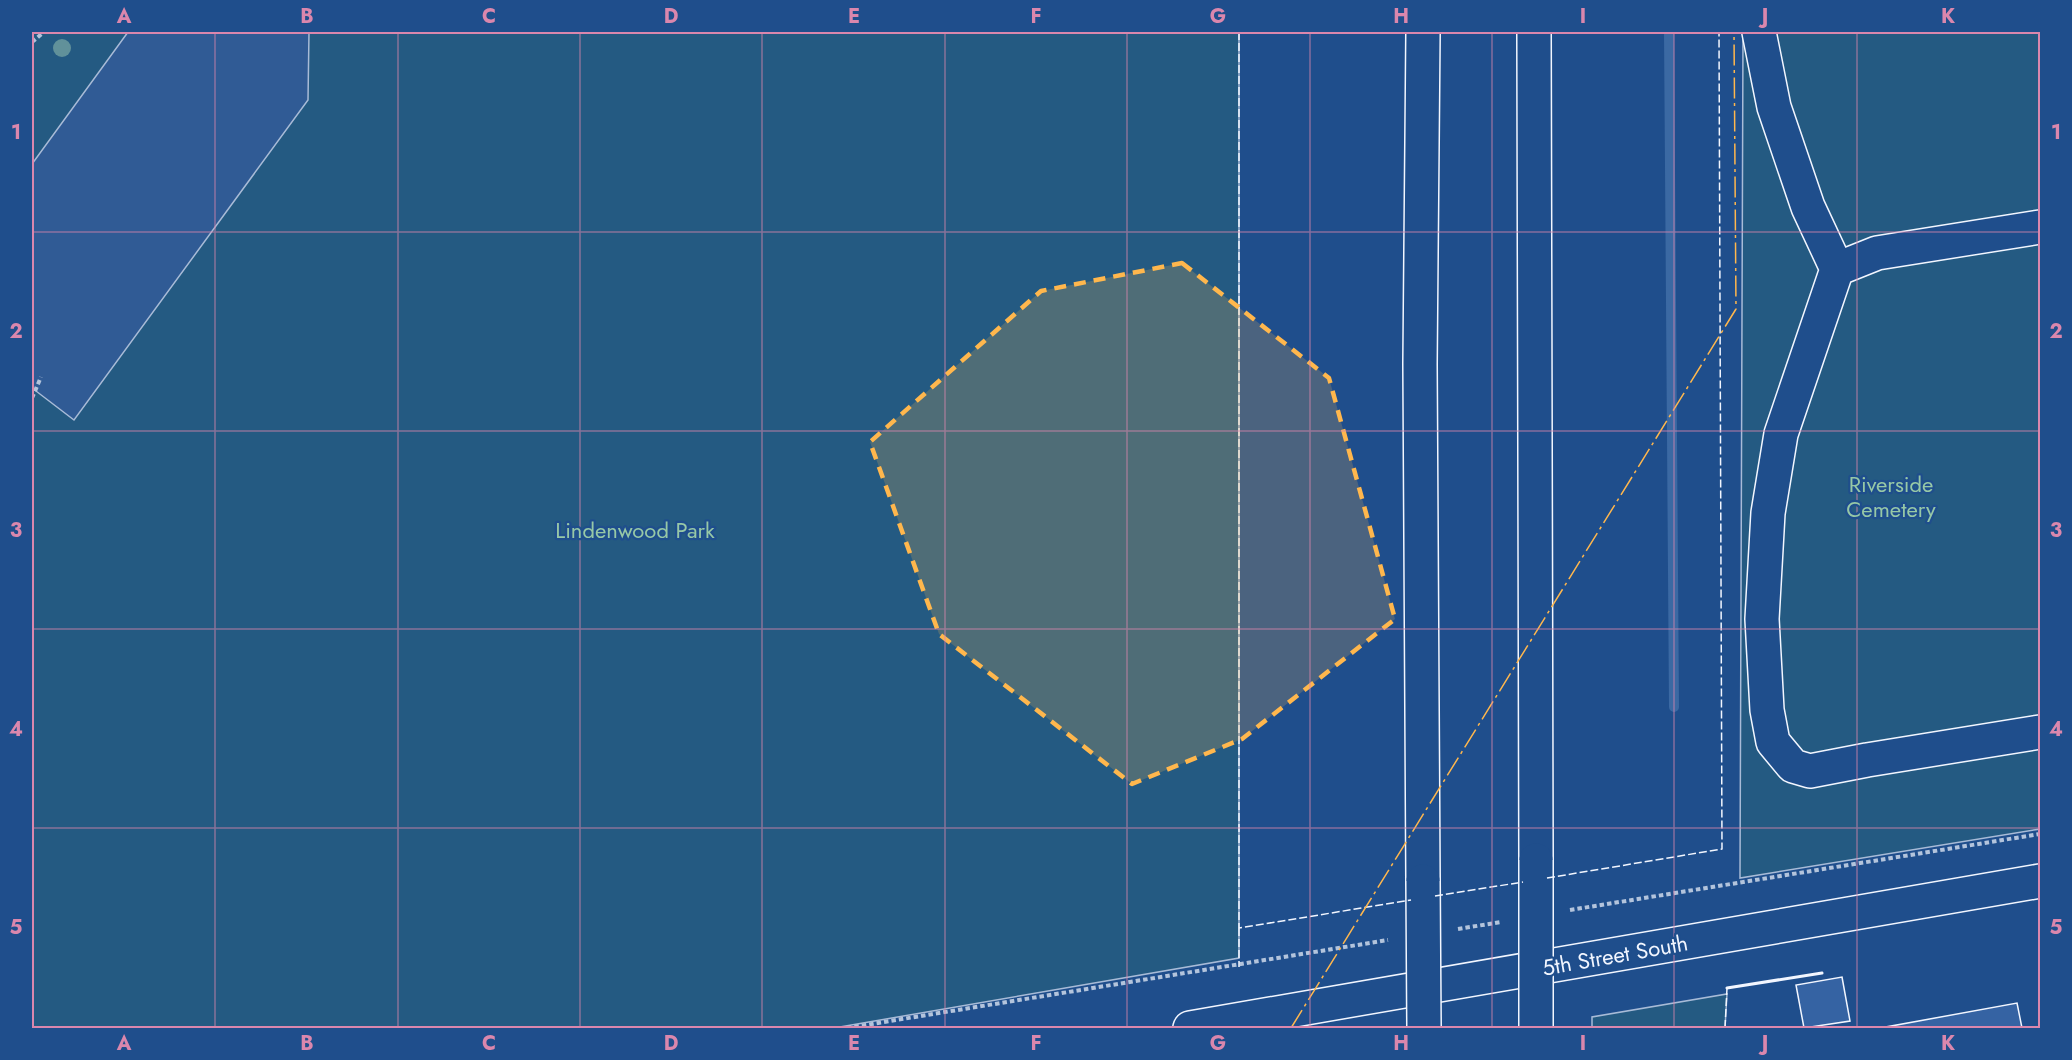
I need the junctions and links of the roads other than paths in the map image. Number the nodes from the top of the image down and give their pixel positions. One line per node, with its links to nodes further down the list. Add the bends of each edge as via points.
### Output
1 (1423, 32): 9 (main road, bridge, via 1420,364)
2 (1534, 32): 10 (main road, bridge)
3 (1760, 32): 5 (main road, via 1774,107 1808,207)
4 (2040, 226): 5 (main road, via 1877,253)
5 (1837, 269): 6 (main road, via 1781,434 1768,513 1762,619 1767,710 1773,742 1793,765 1810,771)
6 (2040, 732)
7 (2040, 881): 8 (main road, 5th Street South)
8 (1190, 1029)
9 (1424, 1029)
10 (1536, 1029)

